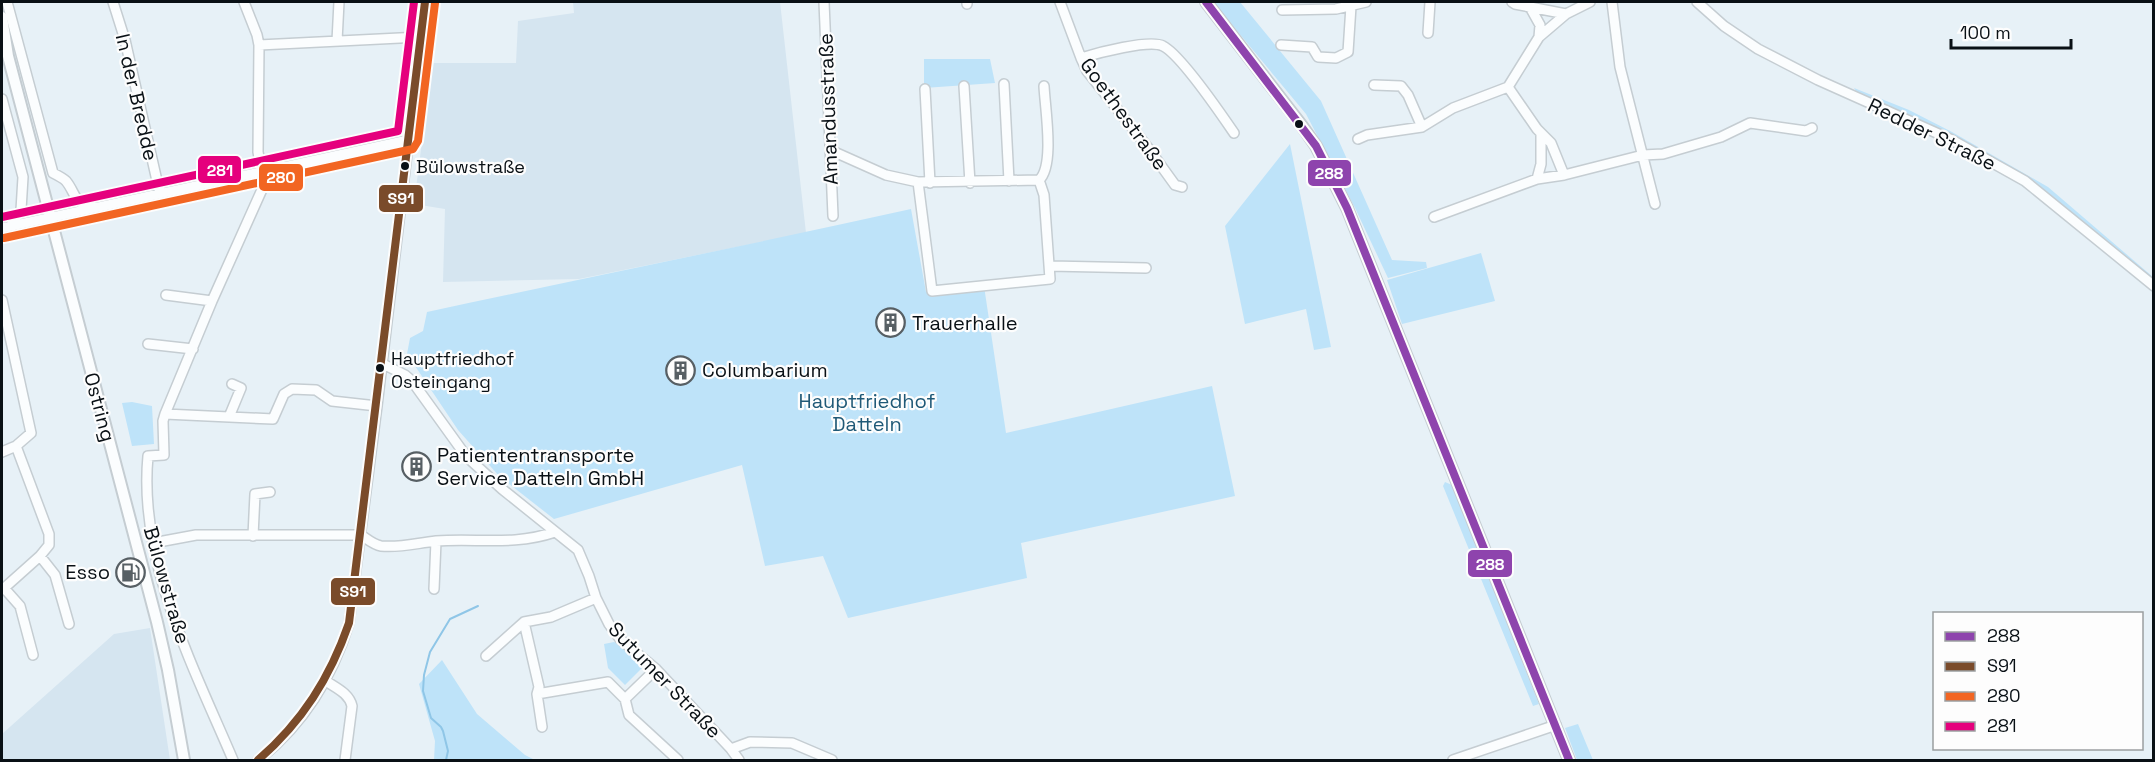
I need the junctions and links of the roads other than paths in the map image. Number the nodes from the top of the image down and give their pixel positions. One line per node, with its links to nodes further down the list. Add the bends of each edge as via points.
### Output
1 (8, 2): 55 (street, via 53,173 67,181 79,202)
2 (113, 2): 53 (street, In der Bredde)
3 (244, 2): 25 (street, Bülowstraße)
4 (339, 2): 24 (street)
5 (425, 2): 21 (street)
6 (823, 2): 42 (street, Amandusstraße)
7 (1060, 2): 28 (street, Goethestraße)
8 (1206, 2): 94 (main road, via 1306,131 1347,208)
9 (1366, 2): 16 (street)
10 (1430, 2): 20 (street)
11 (1512, 2): 15 (street)
12 (1590, 2): 18 (street)
13 (1612, 2): 43 (street, via 1620,67)
14 (1697, 2): 62 (street, Redder Straße, via 1758,49 1950,139 2025,181)
15 (1527, 4): 18 (street); 22 (street, via 1540,25)
16 (1351, 6): 17 (street); 26 (street, via 1348,52 1336,58 1318,57 1312,47)
17 (1282, 10)
18 (1566, 14): 22 (street)
19 (2, 17): 27 (main road, Ostring)
20 (1428, 33)
21 (420, 37): 24 (street); 41 (street)
22 (1539, 37): 33 (street)
23 (2, 39): 27 (main road, Ostring)
24 (337, 41): 25 (street)
25 (259, 45): 44 (street, Bülowstraße)
26 (1281, 45)
27 (8, 56): 58 (main road, Ostring)
28 (1081, 58): 38 (street, via 1151,43 1163,46 1178,59); 52 (street, Goethestraße, via 1175,185)
29 (1004, 84): 48 (street)
30 (1374, 85): 36 (street, via 1401,87)
31 (964, 86): 51 (street)
32 (1044, 86): 46 (street, via 1048,161)
33 (1508, 87): 36 (street, via 1453,108); 39 (street)
34 (925, 89): 50 (street)
35 (2, 99): 59 (street, via 23,177 21,210)
36 (1422, 127): 40 (street)
37 (1812, 128): 43 (street, via 1806,131 1750,123 1721,137 1662,154)
38 (1234, 133)
39 (1541, 133): 45 (street, via 1551,143); 47 (street)
40 (1358, 139)
41 (408, 140): 44 (street); 69 (street)
42 (830, 150): 49 (street, via 886,175); 56 (street, Amandusstraße)
43 (1643, 155): 45 (street); 54 (street)
44 (261, 172): 53 (street); 65 (street, Bülowstraße, via 264,185)
45 (1564, 175): 47 (street)
46 (1039, 180): 48 (street); 60 (street, via 1044,195)
47 (1537, 180): 57 (street)
48 (1010, 181): 51 (street)
49 (918, 182): 50 (street); 60 (street, via 932,291 1050,279)
50 (930, 183): 51 (street)
51 (970, 183)
52 (1182, 187)
53 (160, 194): 55 (street)
54 (1655, 204)
55 (97, 208): 58 (street)
56 (833, 216)
57 (1434, 217)
58 (50, 218): 59 (street); 97 (main road, Ostring, via 157,622)
59 (6, 226)
60 (1050, 266): 61 (street)
61 (1146, 268)
62 (2154, 286)
63 (166, 295): 65 (street)
64 (2, 300): 66 (street)
65 (212, 301): 68 (street, Bülowstraße)
66 (4, 322): 74 (street, via 31,433)
67 (148, 344): 68 (street)
68 (193, 349): 72 (street, Bülowstraße)
69 (381, 363): 71 (street); 77 (street, Sutumer Straße, via 412,381 466,456)
70 (236, 386): 73 (street)
71 (377, 406): 73 (street, via 332,401 316,390 292,389 284,394 273,419); 79 (street)
72 (165, 414): 73 (street); 81 (street, Bülowstraße, via 164,455 148,456 145,484)
73 (229, 417)
74 (16, 446): 75 (street); 82 (street, via 49,534 49,545)
75 (2, 452)
76 (270, 492): 78 (street, via 255,494)
77 (555, 532): 80 (street, via 512,542); 85 (street, Sutumer Straße, via 578,550)
78 (253, 536): 79 (street); 81 (street, via 196,534)
79 (361, 536): 80 (street, via 378,546); 91 (street, via 349,623 340,654)
80 (436, 541): 84 (street)
81 (153, 543): 98 (street, Bülowstraße, via 181,637)
82 (40, 556): 83 (street); 87 (street, via 55,575)
83 (3, 589): 88 (street, via 20,606)
84 (434, 589)
85 (596, 598): 86 (street, via 551,617); 90 (street, Sutumer Straße, via 620,639)
86 (524, 622): 89 (street); 92 (street, via 539,687)
87 (69, 624)
88 (33, 655)
89 (486, 656)
90 (656, 669): 93 (street); 96 (street, Sutumer Straße)
91 (326, 681): 99 (street, via 293,727); 100 (street, via 344,693 352,706)
92 (537, 694): 93 (street, via 608,682); 95 (street)
93 (626, 699): 101 (street, via 629,715)
94 (1556, 725): 104 (street); 105 (main road)
95 (542, 727)
96 (732, 749): 102 (street, Sutumer Straße); 103 (street, via 750,742 792,743)
97 (184, 760)
98 (234, 760)
99 (258, 760)
100 (345, 760)
101 (678, 760)
102 (739, 760)
103 (832, 760)
104 (1453, 760)
105 (1569, 760)

